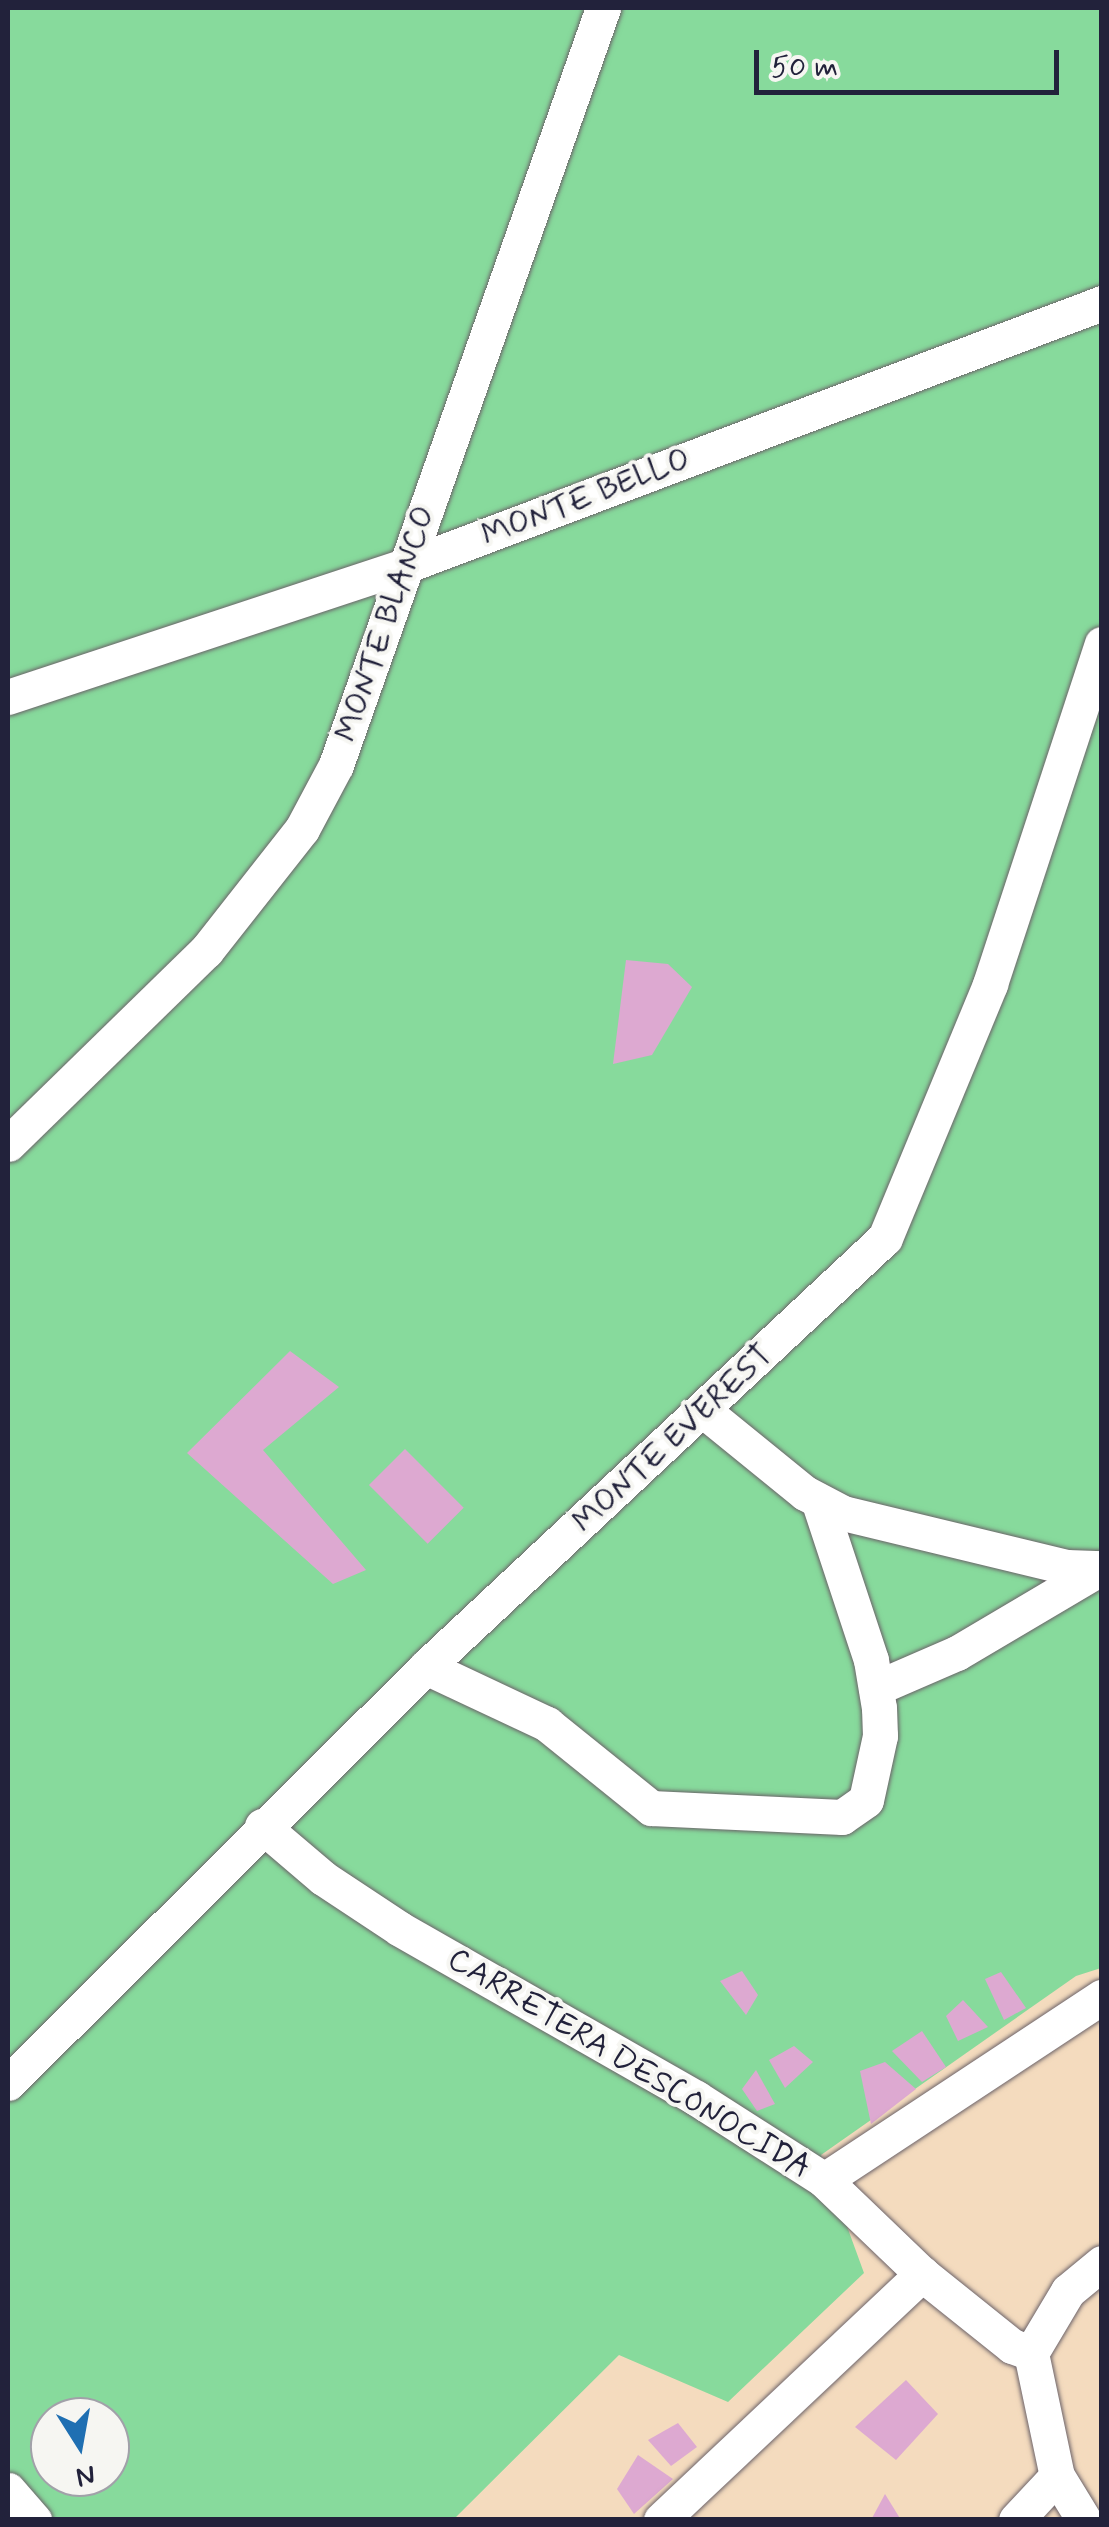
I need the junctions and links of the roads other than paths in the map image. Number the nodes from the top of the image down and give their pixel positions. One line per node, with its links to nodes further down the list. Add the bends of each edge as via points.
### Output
1 (604, 8): 3 (street, MONTE BLANCO)
2 (1102, 303): 3 (street, MONTE BELLO)
3 (406, 566): 5 (street, MONTE BELLO); 6 (street, MONTE BLANCO, via 336,765 302,830 206,951)
4 (1102, 644): 7 (street, MONTE EVEREST, via 990,984 886,1238)
5 (8, 697)
6 (8, 1144)
7 (704, 1411): 8 (street); 10 (street, MONTE EVEREST)
8 (819, 1503): 9 (street, via 1067,1567); 11 (street)
9 (1101, 1568): 11 (street, via 958,1653)
10 (426, 1667): 11 (street, via 547,1724 650,1808 825,1820 866,1800 880,1736); 12 (street, MONTE EVEREST)
11 (876, 1688)
12 (262, 1826): 14 (street, MONTE EVEREST); 15 (street, CARRETERA DESCONOCIDA, via 323,1878 400,1929 696,2098)
13 (1102, 1998): 15 (street)
14 (8, 2082)
15 (824, 2180): 17 (street, CARRETERA DESCONOCIDA)
16 (1102, 2263): 18 (street, via 1068,2291)
17 (922, 2274): 18 (street, CARRETERA DESCONOCIDA); 22 (street)
18 (1031, 2354): 19 (street)
19 (1057, 2476): 23 (street); 24 (street)
20 (8, 2490): 21 (street)
21 (34, 2520)
22 (661, 2520)
23 (1016, 2520)
24 (1084, 2520)

